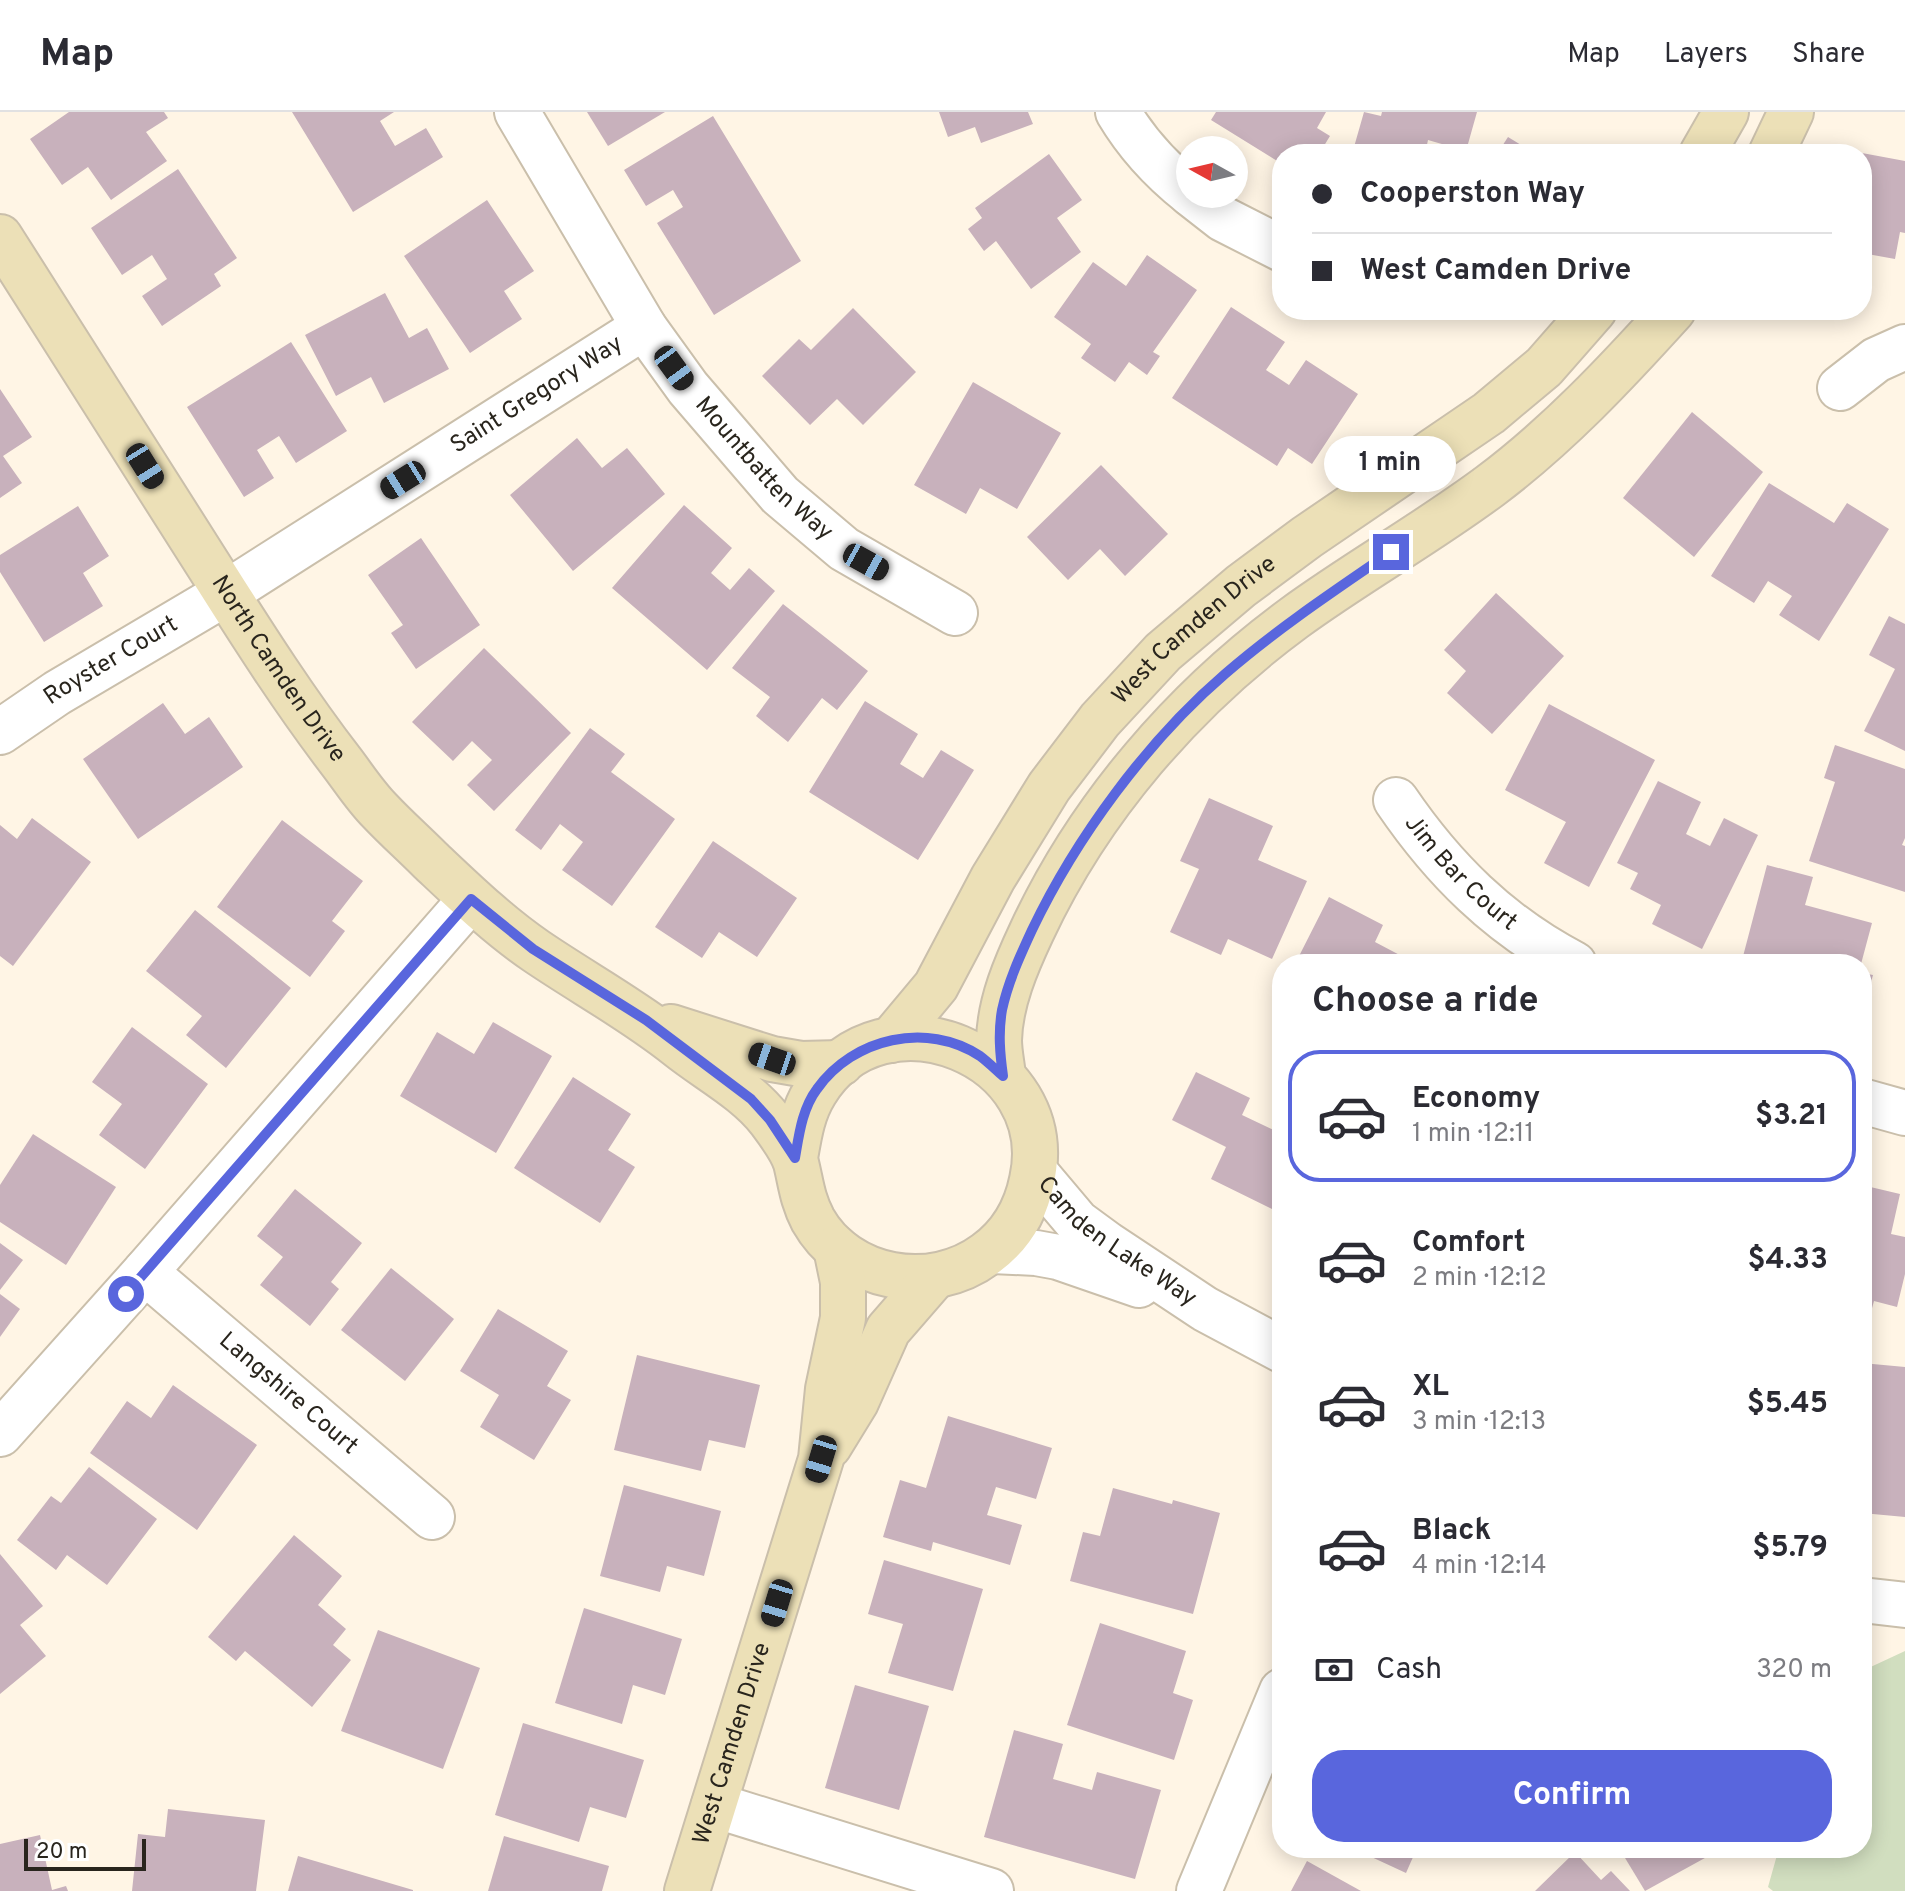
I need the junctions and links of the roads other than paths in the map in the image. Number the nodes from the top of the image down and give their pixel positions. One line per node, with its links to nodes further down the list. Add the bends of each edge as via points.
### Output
1 (517, 112): 13 (street, Mountbatten Way)
2 (1118, 112): 7 (street, via 1134,140)
3 (1726, 112): 5 (street)
4 (1791, 112): 6 (street)
5 (1708, 144)
6 (1776, 144)
7 (1176, 182)
8 (1208, 208): 10 (street)
9 (0, 237): 16 (street, North Camden Drive)
10 (1272, 244)
11 (1585, 320): 23 (street, West Camden Drive, via 1544,367 1489,413 1307,537 1163,652 1100,720 1049,787 936,986)
12 (1664, 320): 25 (street, West Camden Drive, via 1550,436 1490,486 1293,619 1222,677 1157,743 1104,807 1053,885 1002,1010)
13 (644, 327): 16 (street, Saint Gregory Way); 17 (street, Mountbatten Way, via 688,388 780,495 844,549)
14 (1905, 347): 15 (street, via 1876,360)
15 (1840, 388)
16 (226, 593): 18 (street, Royster Court); 20 (street, North Camden Drive, via 305,715 378,810)
17 (955, 613)
18 (0, 732)
19 (1396, 800): 21 (street, Jim Bar Court, via 1421,837 1484,904)
20 (471, 899): 22 (street, North Camden Drive, via 533,949); 32 (street)
21 (1557, 954)
22 (646, 1020): 24 (street, North Camden Drive, via 772,1059); 28 (street, North Camden Drive, via 751,1099)
23 (891, 1040): 24 (street); 25 (street, via 922,1037 952,1043 980,1056)
24 (841, 1063): 28 (street, via 816,1090 801,1123)
25 (1003, 1076): 29 (street, via 1023,1104 1034,1137)
26 (1872, 1104): 27 (street)
27 (1905, 1113)
28 (795, 1158): 30 (street, via 800,1192 814,1223)
29 (1034, 1171): 31 (street, via 1013,1228); 34 (street, Camden Lake Way, via 1077,1222)
30 (836, 1248): 33 (street, via 882,1274); 37 (street, West Camden Drive, via 843,1318)
31 (992, 1251): 33 (street); 34 (street, Camden Lake Way, via 1058,1257)
32 (145, 1272): 36 (street); 38 (street, Langshire Court)
33 (934, 1277): 37 (street, West Camden Drive, via 888,1330 856,1402)
34 (1205, 1309): 35 (street, Camden Lake Way)
35 (1272, 1345)
36 (0, 1434)
37 (821, 1459): 42 (street, West Camden Drive)
38 (432, 1517)
39 (1872, 1601): 40 (street)
40 (1905, 1605)
41 (1272, 1715): 45 (street)
42 (714, 1805): 43 (street, West Camden Drive); 44 (street)
43 (687, 1891)
44 (991, 1891)
45 (1199, 1891)

